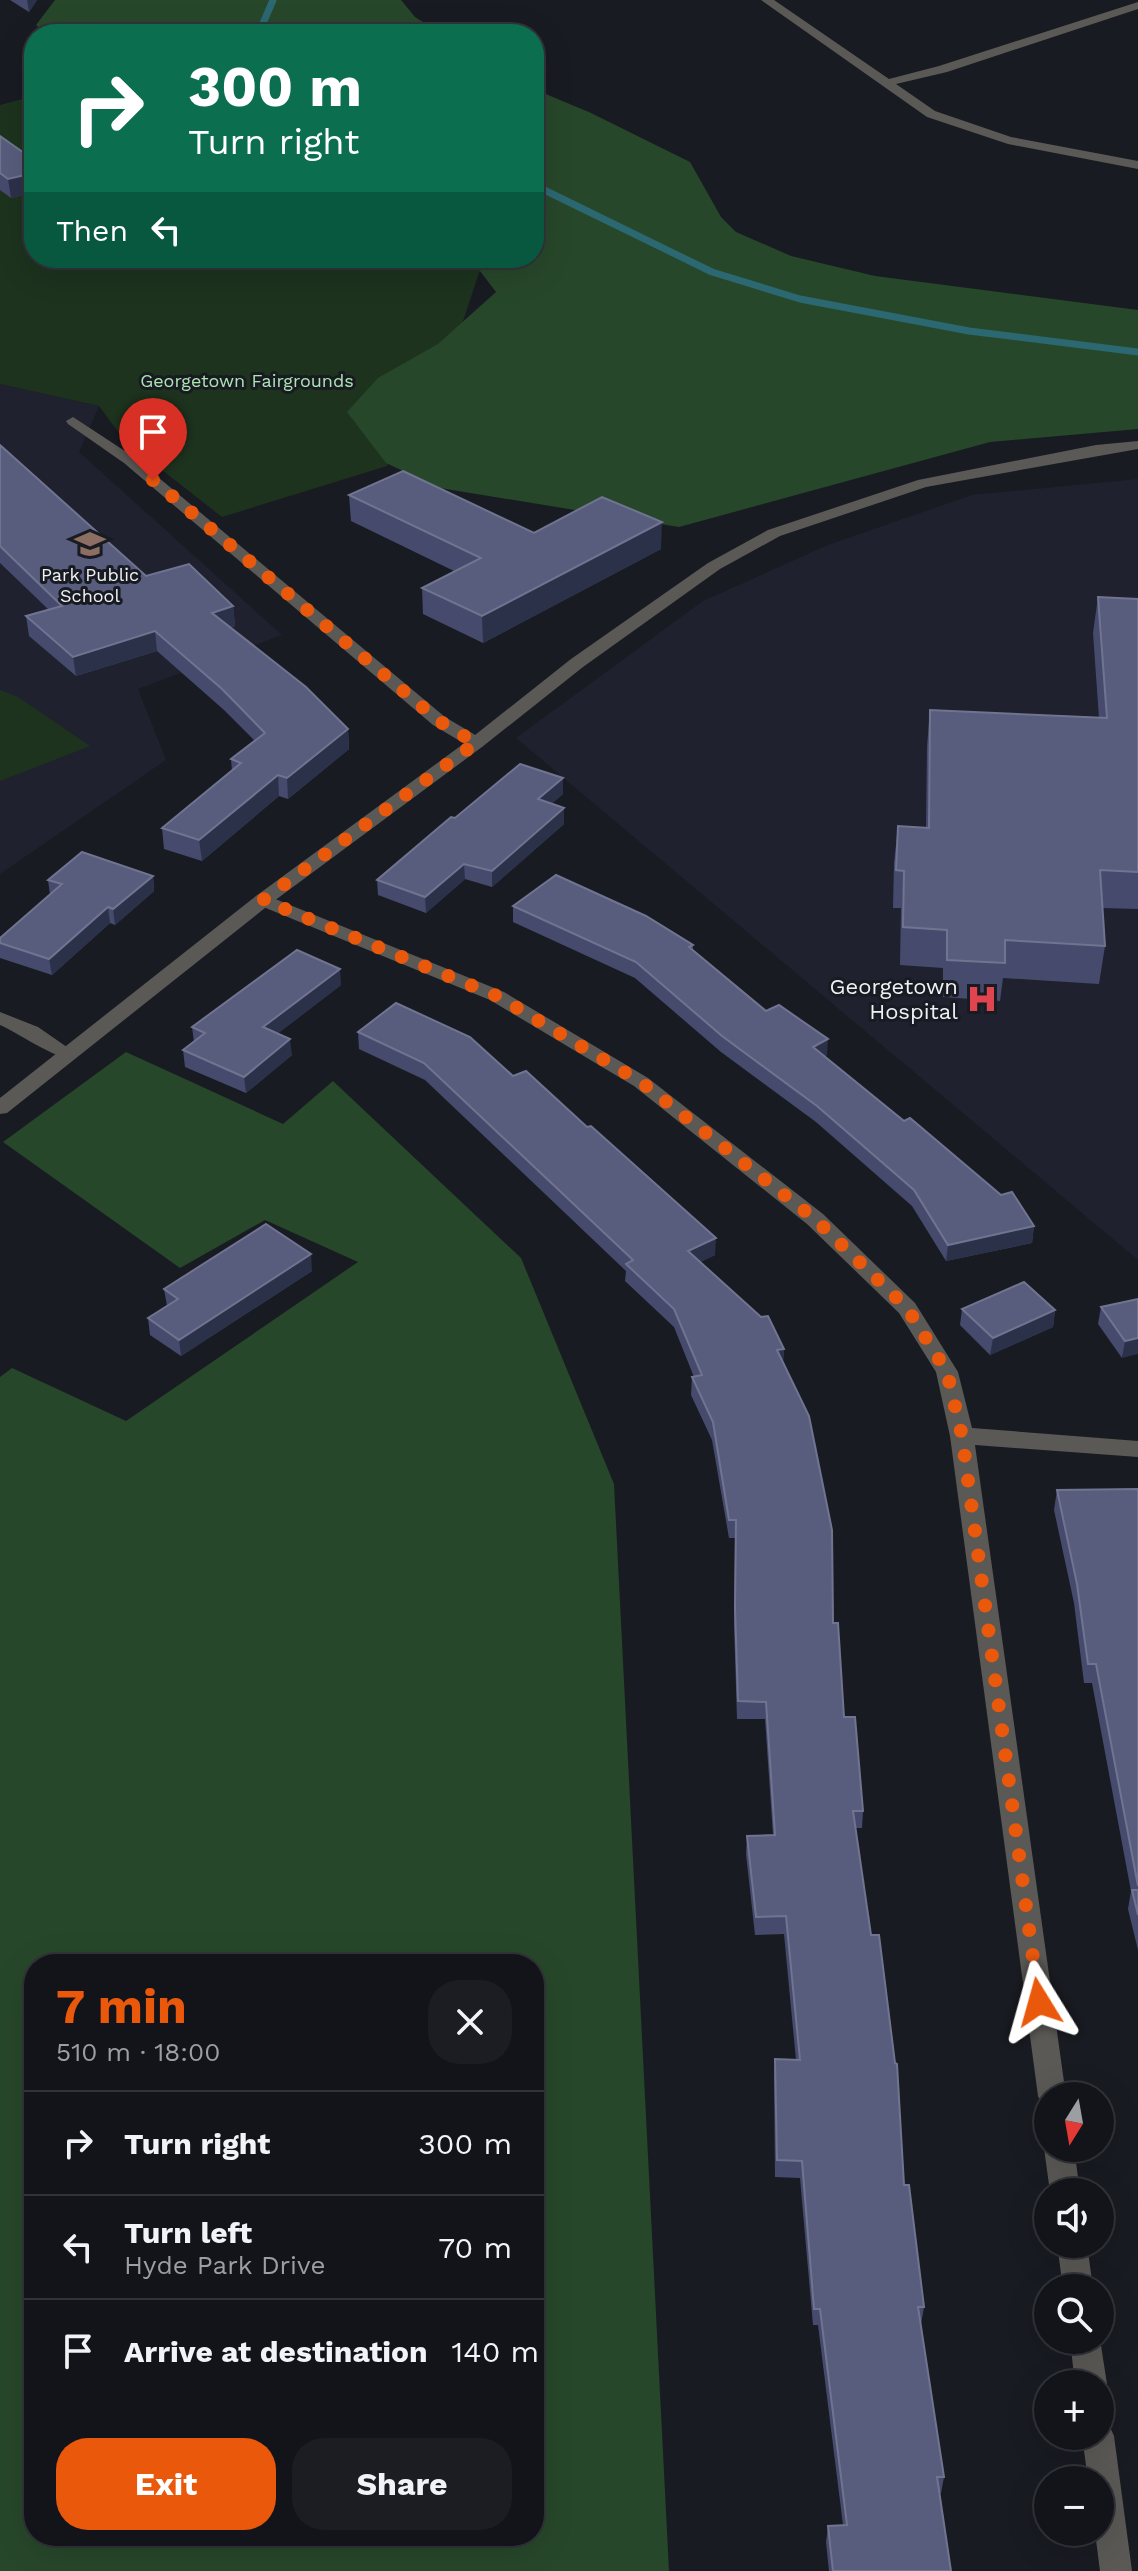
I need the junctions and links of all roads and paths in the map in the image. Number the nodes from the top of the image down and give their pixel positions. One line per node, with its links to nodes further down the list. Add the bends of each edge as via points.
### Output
1 (767, 0): 3 (street)
2 (1138, 5): 3 (street)
3 (887, 83): 4 (street, via 931,114 974,131)
4 (1138, 165)
5 (73, 421): 7 (street, via 129,460 439,721)
6 (1138, 445): 7 (street, via 923,483 774,533 702,574)
7 (476, 743): 8 (street)
8 (263, 900): 10 (street); 12 (street, via 497,996 641,1082 815,1219 907,1308 947,1372)
9 (0, 1018): 10 (street)
10 (67, 1054): 11 (street)
11 (0, 1108)
12 (962, 1436): 13 (street); 14 (street)
13 (1138, 1449)
14 (1050, 2082)
15 (1100, 2450): 16 (street)
16 (1116, 2571)

